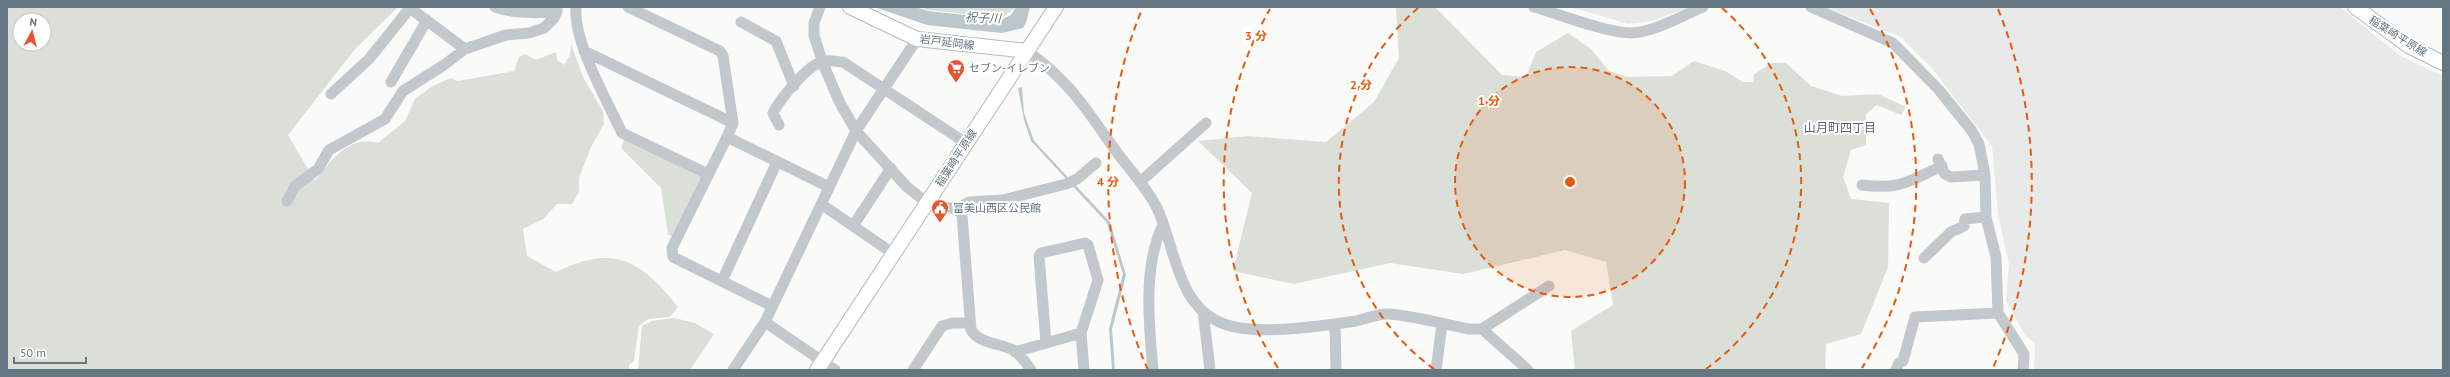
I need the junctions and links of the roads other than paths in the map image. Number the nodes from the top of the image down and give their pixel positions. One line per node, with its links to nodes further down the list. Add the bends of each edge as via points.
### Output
1 (495, 7): 11 (street, via 539,12)
2 (576, 7): 17 (street, via 575,18)
3 (628, 7): 12 (street)
4 (820, 7): 19 (street, via 814,23 814,35)
5 (850, 7): 15 (main road, 岩戸延岡線)
6 (1056, 7): 18 (main road, 稲葉崎平原線)
7 (1534, 7): 8 (street, via 1615,31 1633,33 1648,30)
8 (1703, 7)
9 (1810, 7): 35 (street, via 1893,43 1907,56 1972,131 1979,144)
10 (2355, 7): 20 (main road, 稲葉崎平原線, via 2410,46)
11 (557, 9): 16 (street, via 554,18 544,28 529,33 506,35)
12 (644, 10): 25 (street, via 720,51 723,56)
13 (427, 20): 16 (street); 21 (street); 24 (street, via 410,8 369,59)
14 (741, 22): 22 (street, via 776,41)
15 (917, 40): 18 (main road, 岩戸延岡線); 23 (street)
16 (465, 49): 39 (street, via 403,91 385,119 329,150 318,169 295,186)
17 (584, 51): 25 (street); 34 (street, via 622,133)
18 (1027, 51): 30 (main road, 稲葉崎平原線); 36 (street, via 1070,88)
19 (822, 61): 22 (street); 23 (street, via 843,62); 28 (street, via 839,101)
20 (2443, 63)
21 (391, 82)
22 (794, 86): 27 (street, via 778,103 773,113)
23 (884, 89): 28 (street); 30 (street)
24 (331, 94)
25 (733, 123): 29 (street)
26 (1206, 123): 36 (street)
27 (778, 125)
28 (856, 131): 33 (street); 38 (street)
29 (727, 137): 31 (street); 34 (street)
30 (966, 143): 40 (main road, 稲葉崎平原線)
31 (777, 162): 38 (street); 48 (street)
32 (1096, 163): 42 (street, via 1069,182 1003,200 969,202)
33 (891, 168): 40 (street, via 907,187); 44 (street)
34 (708, 174): 48 (street, via 672,248 673,257)
35 (1985, 175): 37 (street, via 1951,177 1945,174 1940,162 1897,187); 43 (street)
36 (1140, 182): 45 (street, via 1157,209)
37 (1862, 185)
38 (829, 187): 41 (street)
39 (287, 201)
40 (928, 201): 42 (street, via 937,206); 46 (main road, 稲葉崎平原線)
41 (821, 204): 44 (street); 50 (street)
42 (957, 209): 54 (street, via 963,220)
43 (1986, 217): 47 (street, via 1965,219 1964,226 1951,232); 52 (street, via 1996,257)
44 (853, 226): 46 (street)
45 (1162, 227): 51 (street, via 1189,296); 67 (street, via 1154,244 1149,304)
46 (894, 254): 61 (main road, 稲葉崎平原線)
47 (1924, 258)
48 (722, 281): 50 (street)
49 (1548, 286): 57 (street)
50 (772, 306): 53 (street)
51 (1203, 311): 55 (street, via 1223,324 1251,329); 68 (street)
52 (1998, 313): 72 (street, via 1915,316 1903,361); 73 (street, via 2024,354)
53 (765, 322): 61 (street); 62 (street)
54 (969, 323): 60 (street, via 974,334); 64 (street, via 942,326)
55 (1335, 324): 56 (street, via 1388,314); 69 (street)
56 (1442, 324): 57 (street); 70 (street)
57 (1482, 329): 71 (street)
58 (1081, 333): 59 (street); 59 (street, via 1098,280 1088,245 1085,243 1041,253 1039,256); 66 (street)
59 (1046, 343): 60 (street)
60 (1015, 352): 65 (street)
61 (820, 366): 63 (street)
62 (733, 370)
63 (835, 370)
64 (913, 370)
65 (1031, 370)
66 (1084, 370)
67 (1153, 370)
68 (1210, 370)
69 (1336, 370)
70 (1436, 370)
71 (1528, 370)
72 (1896, 370)
73 (2024, 370)

